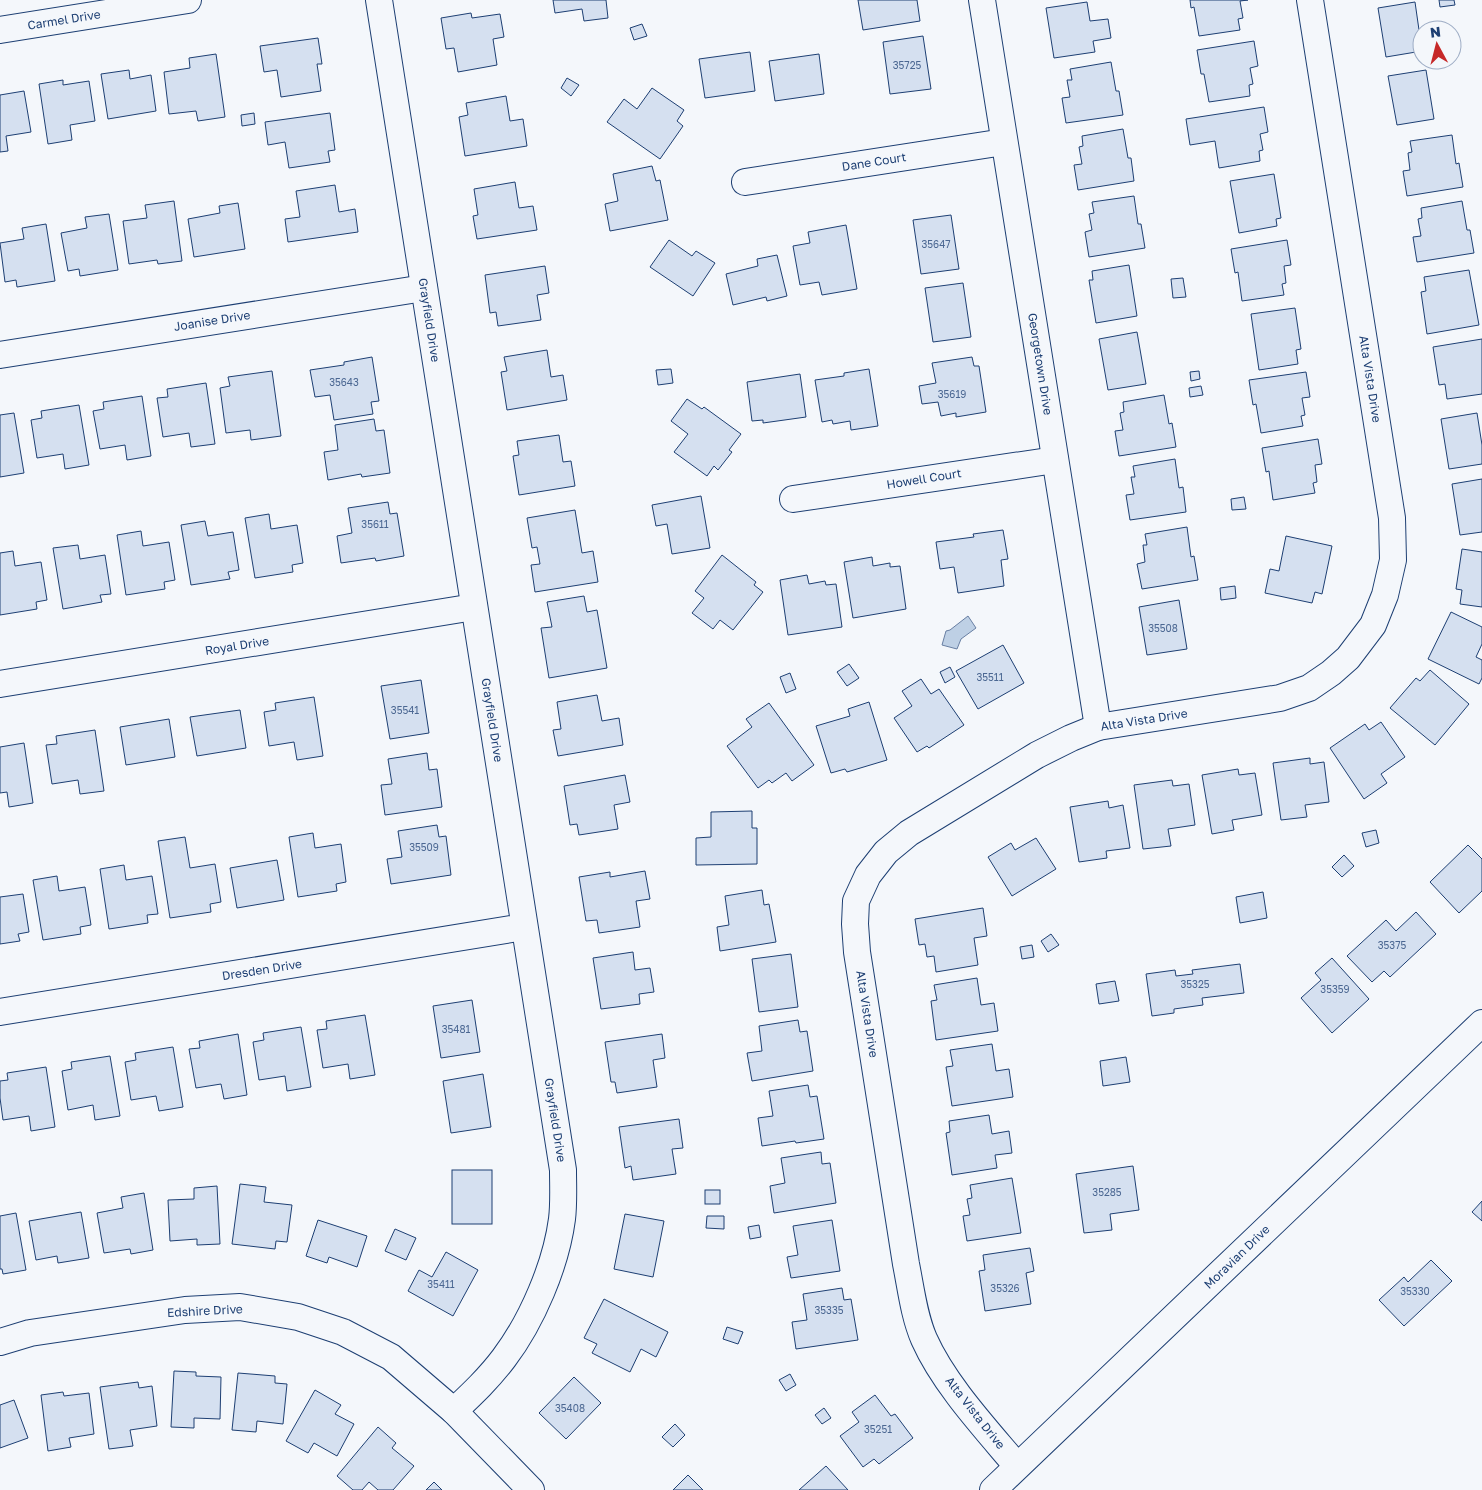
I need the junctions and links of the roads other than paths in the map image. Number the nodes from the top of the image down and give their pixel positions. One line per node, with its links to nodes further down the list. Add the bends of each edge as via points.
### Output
1 (188, 0): 5 (street, Carmel Drive)
2 (379, 0): 8 (street, Grayfield Drive)
3 (982, 0): 6 (street, Georgetown Drive)
4 (1310, 0): 14 (street, Alta Vista Drive, via 1392,518 1393,560 1384,595 1373,625 1348,658 1309,688 1280,698)
5 (0, 30)
6 (1004, 142): 7 (street, Dane Court); 10 (street, Georgetown Drive)
7 (745, 182)
8 (424, 288): 9 (street, Joanise Drive); 12 (street, Grayfield Drive)
9 (0, 355)
10 (1056, 460): 11 (street, Howell Court); 14 (street, Georgetown Drive)
11 (793, 499)
12 (474, 607): 13 (street, Royal Drive); 15 (street, Grayfield Drive)
13 (0, 684)
14 (1098, 727): 20 (street, Alta Vista Drive, via 1037,755 909,833 886,852 868,875 856,901 857,952 914,1303 924,1338 940,1368)
15 (524, 927): 16 (street, Dresden Drive); 19 (street, Grayfield Drive, via 563,1170 562,1220 554,1256 519,1336 485,1381)
16 (0, 1012)
17 (1482, 1023): 20 (street, Moravian Drive)
18 (0, 1342): 19 (street, Edshire Drive, via 112,1320 185,1310 240,1307 298,1317 343,1332 391,1357)
19 (454, 1411): 21 (street, Edshire Drive)
20 (1017, 1466): 22 (street, Moravian Drive)
21 (531, 1490)
22 (993, 1490)

